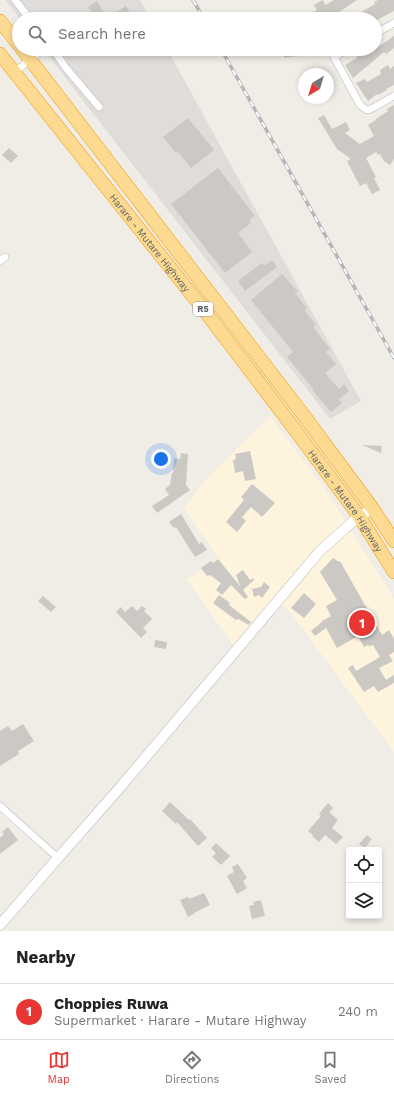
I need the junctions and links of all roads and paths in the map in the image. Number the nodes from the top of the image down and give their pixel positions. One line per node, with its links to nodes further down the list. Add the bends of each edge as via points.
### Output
1 (15, 0): 2 (street)
2 (24, 12)
3 (0, 21): 6 (highway)
4 (394, 23): 5 (street)
5 (382, 30)
6 (12, 36)
7 (0, 54): 12 (highway, Harare - Mutare Highway / R5)
8 (25, 56): 12 (street)
9 (28, 56): 15 (highway, Harare - Mutare Highway / R5)
10 (58, 56): 14 (street)
11 (336, 56): 13 (street, via 334,57 360,105 367,110)
12 (14, 72): 16 (highway, Harare - Mutare Highway / R5, via 200,305)
13 (394, 96)
14 (99, 107)
15 (373, 509): 16 (street); 17 (highway, Harare - Mutare Highway / R5)
16 (359, 516): 18 (highway, Harare - Mutare Highway / R5); 20 (street, via 320,551)
17 (394, 541)
18 (394, 572)
19 (0, 806): 20 (street)
20 (58, 858): 21 (street)
21 (0, 925)

